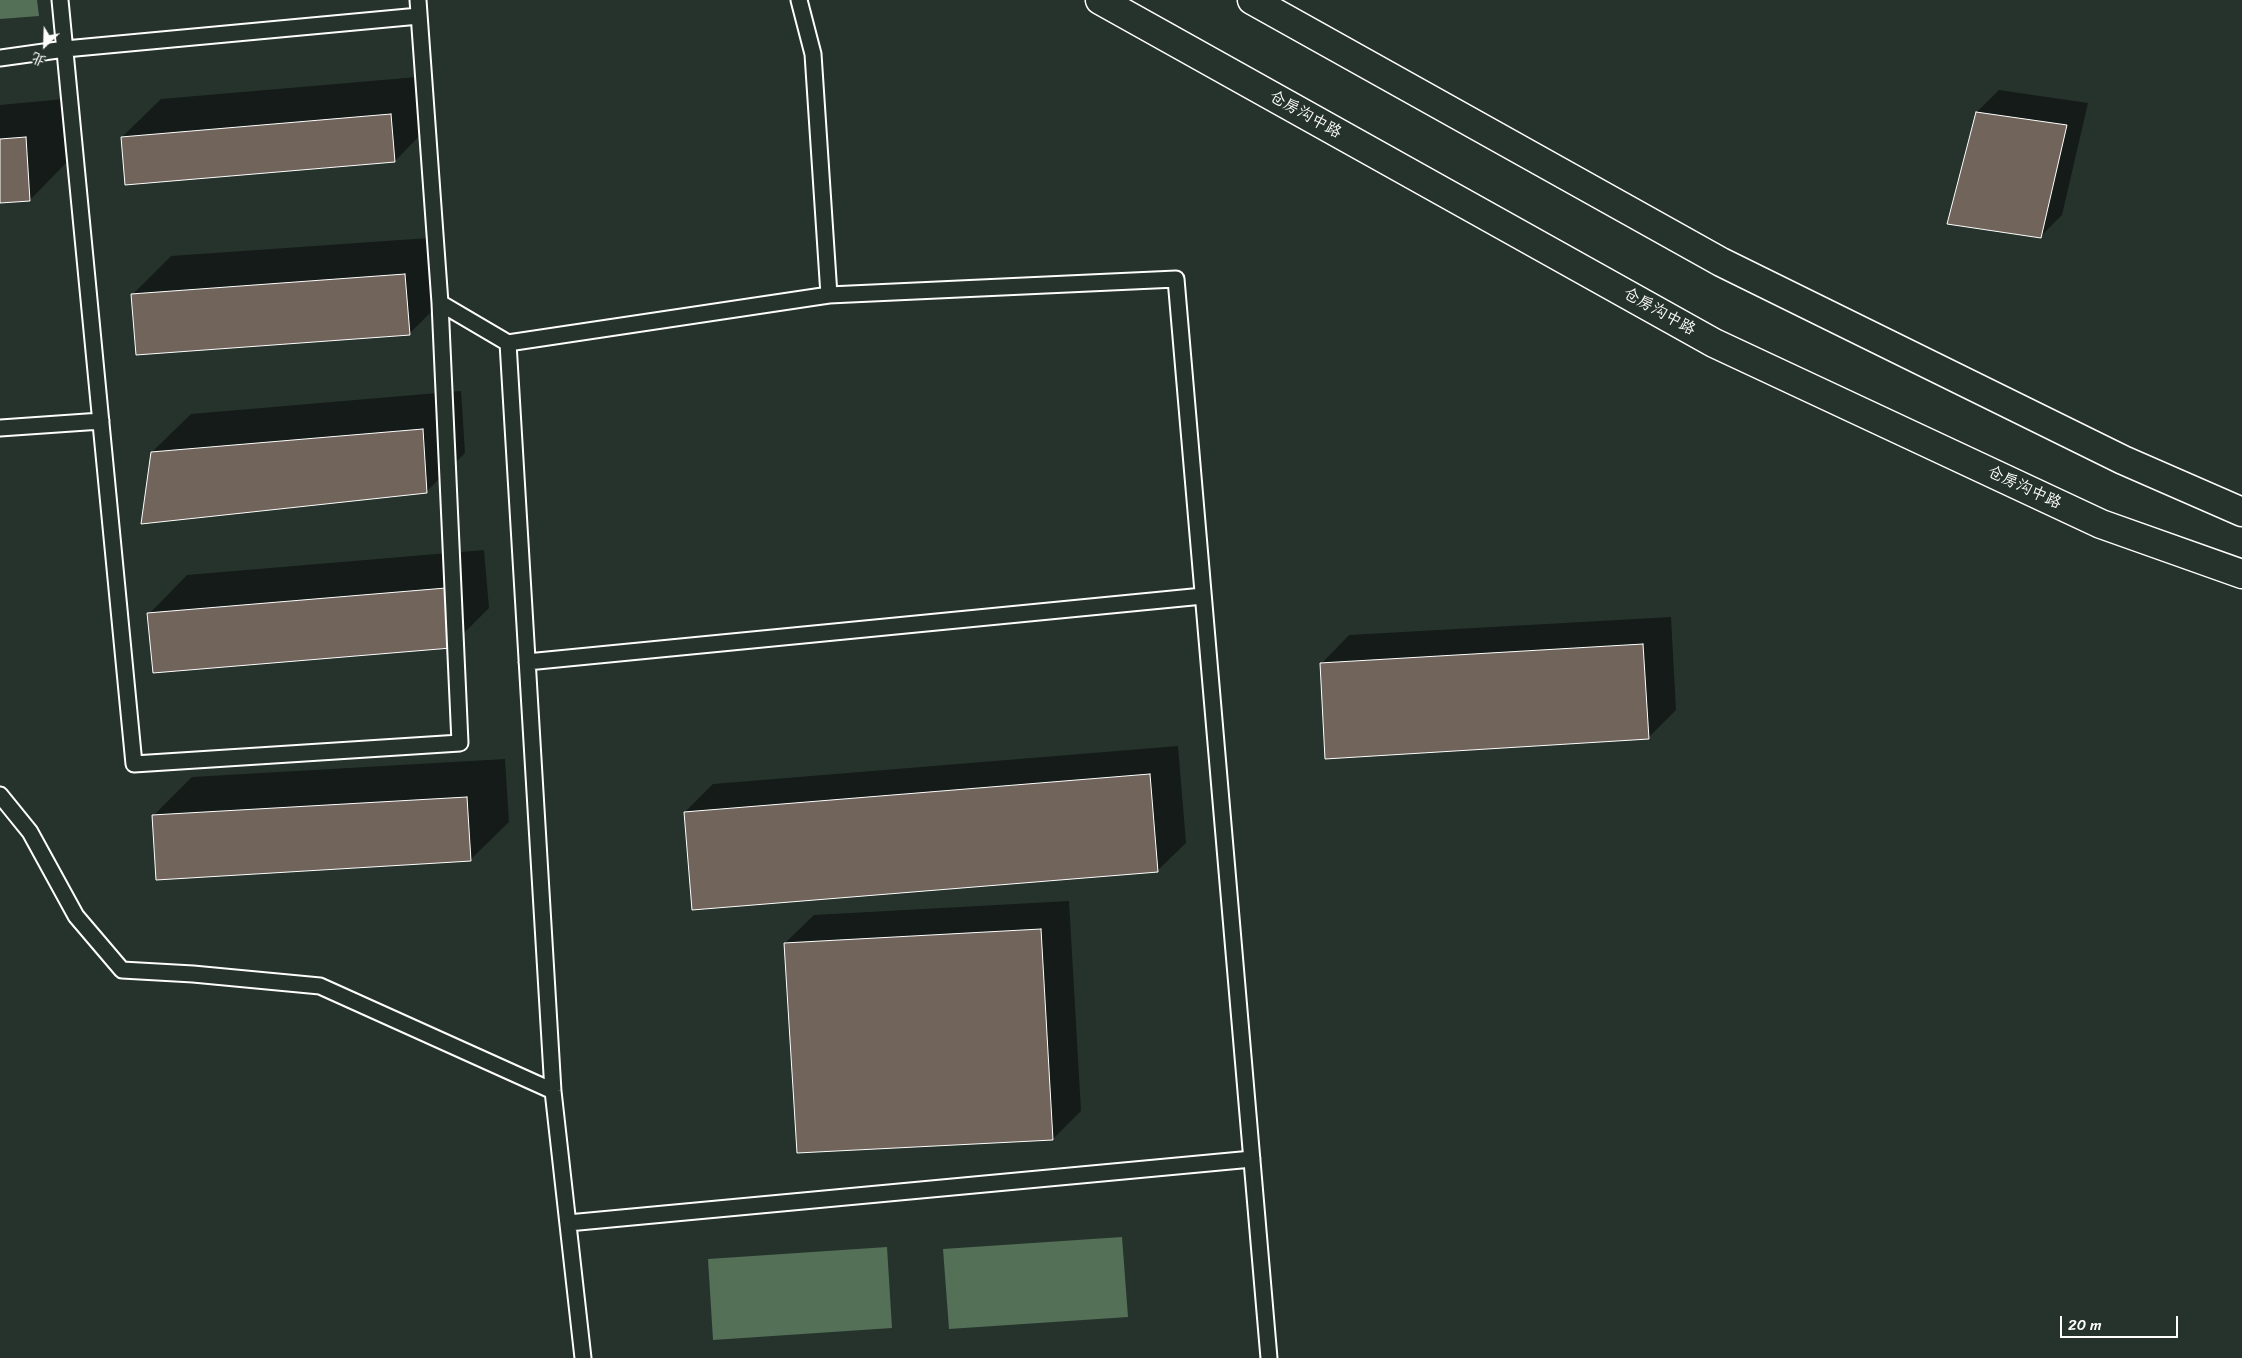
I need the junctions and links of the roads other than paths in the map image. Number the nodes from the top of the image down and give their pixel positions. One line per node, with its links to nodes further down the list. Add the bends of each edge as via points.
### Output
1 (60, 0): 7 (lane)
2 (418, 0): 6 (lane)
3 (799, 0): 9 (lane, via 813,54)
4 (1100, 0): 15 (highway, 仓房沟中路, via 1714,343 2101,524)
5 (1252, 0): 14 (highway, via 1721,262 2123,460)
6 (419, 16): 7 (lane); 10 (lane)
7 (65, 49): 8 (lane); 12 (lane)
8 (0, 58)
9 (830, 295): 11 (lane); 16 (lane, via 1176,279)
10 (440, 303): 11 (lane); 12 (lane, via 460,742 134,764)
11 (508, 343): 17 (lane)
12 (101, 421): 13 (lane)
13 (0, 428)
14 (2242, 512)
15 (2242, 574)
16 (1203, 596): 17 (lane); 20 (lane)
17 (527, 662): 19 (lane)
18 (0, 796): 19 (lane, via 30,832 76,916 122,970 320,986)
19 (553, 1091): 21 (lane)
20 (1252, 1159): 21 (lane); 23 (lane)
21 (568, 1223): 22 (lane)
22 (583, 1358)
23 (1269, 1358)

